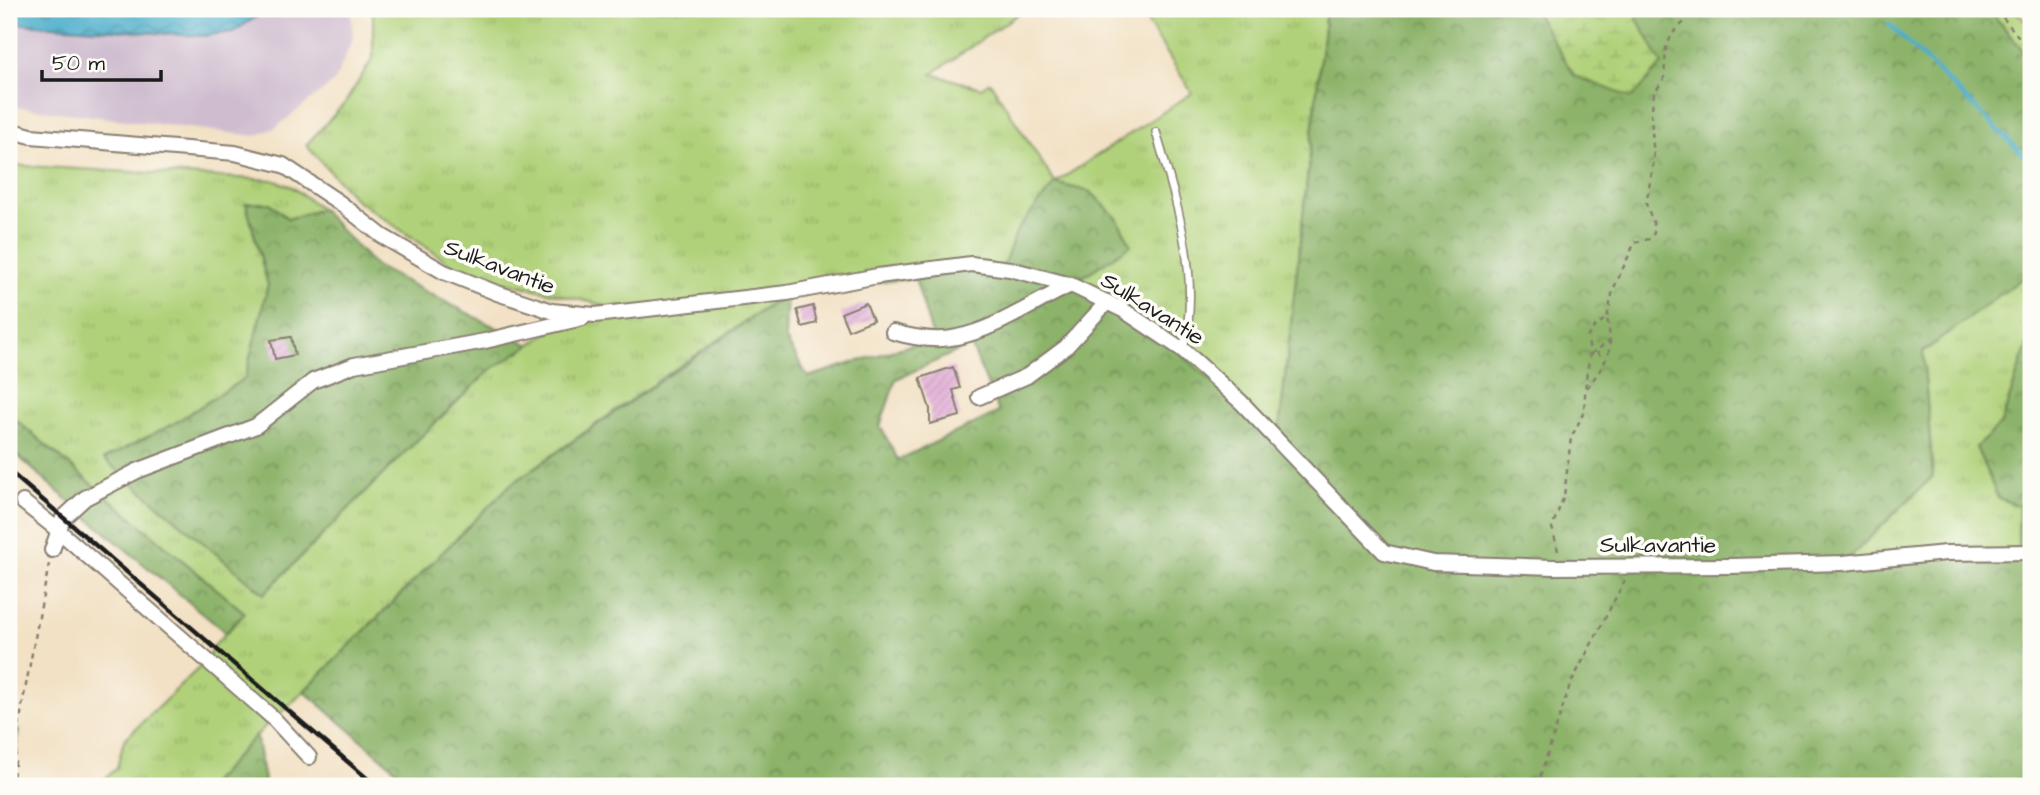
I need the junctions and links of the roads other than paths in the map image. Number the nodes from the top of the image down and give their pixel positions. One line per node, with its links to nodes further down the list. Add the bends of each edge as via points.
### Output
1 (9, 130): 5 (street, Sulkavantie, via 31,136 235,153 283,164 382,236 444,272 552,311)
2 (1156, 132): 7 (lane, via 1186,256 1189,324)
3 (1071, 285): 4 (street, Sulkavantie); 5 (street, Sulkavantie, via 971,264 787,293); 6 (street, via 957,338 917,339)
4 (1107, 302): 7 (street, Sulkavantie); 8 (street, via 1066,347 1027,376)
5 (595, 315): 10 (street, via 354,365 313,381 256,426 137,471 85,498 63,518)
6 (893, 332)
7 (1183, 350): 12 (street, Sulkavantie, via 1241,402 1384,552 1433,564 1843,563 1946,553)
8 (979, 397)
9 (23, 502): 10 (street)
10 (59, 531): 11 (street); 13 (street, via 273,718)
11 (52, 550)
12 (2031, 552)
13 (309, 757)

